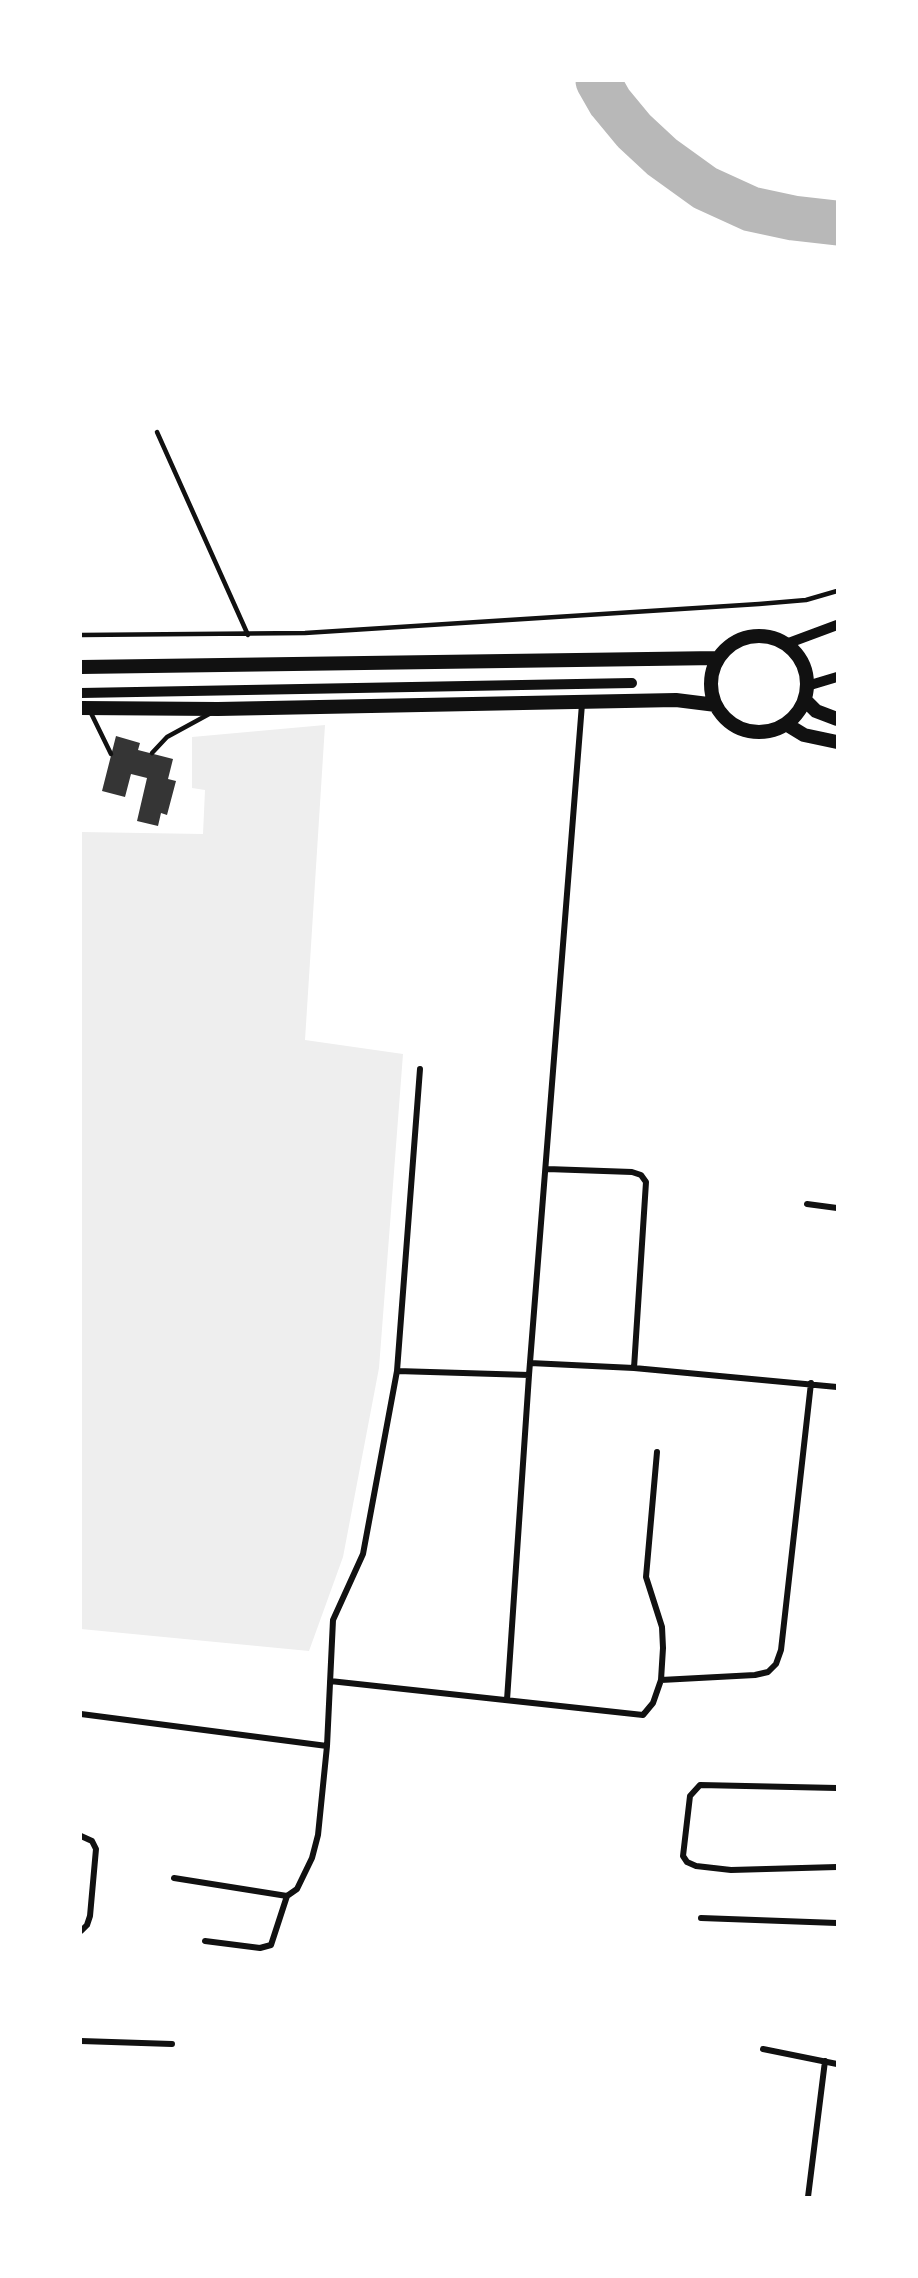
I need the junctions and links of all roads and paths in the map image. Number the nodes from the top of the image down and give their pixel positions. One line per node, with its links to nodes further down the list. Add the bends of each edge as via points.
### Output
1 (157, 432): 5 (lane)
2 (837, 591): 5 (lane, via 806,600 759,604)
3 (837, 625): 6 (street)
4 (81, 635): 5 (lane)
5 (248, 635)
6 (786, 644): 7 (main road, via 775,638 749,636 737,640); 12 (main road, via 802,663)
7 (718, 658): 8 (main road); 14 (main road, via 711,676)
8 (81, 667)
9 (837, 677): 12 (street)
10 (632, 683): 11 (street)
11 (81, 693)
12 (806, 693): 17 (main road, via 816,711); 18 (main road, via 798,713)
13 (582, 704): 14 (main road, via 676,700); 16 (main road); 23 (street)
14 (716, 705): 18 (main road, via 734,725 747,730 768,731)
15 (85, 708): 16 (main road); 21 (lane)
16 (218, 709): 20 (lane, via 167,737)
17 (837, 719)
18 (786, 723): 19 (main road, via 804,735)
19 (837, 742)
20 (152, 753)
21 (111, 754)
22 (420, 1069): 28 (street)
23 (547, 1169): 26 (street); 27 (street, via 632,1172 646,1182)
24 (807, 1204): 25 (street)
25 (837, 1208)
26 (530, 1363): 27 (street); 29 (street)
27 (634, 1368): 30 (street)
28 (397, 1371): 29 (street); 34 (street, via 363,1554 333,1620)
29 (529, 1375): 35 (street)
30 (811, 1383): 31 (street); 33 (street, via 782,1650 776,1664 768,1672 755,1675)
31 (837, 1387)
32 (657, 1452): 33 (street, via 646,1577 662,1627)
33 (661, 1680): 35 (street, via 644,1715)
34 (330, 1681): 35 (street); 37 (street)
35 (507, 1700)
36 (81, 1714): 37 (street)
37 (327, 1746): 42 (street, via 312,1858 297,1888)
38 (837, 1788): 40 (street, via 700,1785 690,1796 683,1856 696,1866 731,1870)
39 (81, 1836): 45 (street, via 92,1842 96,1850 90,1916)
40 (837, 1867)
41 (174, 1878): 42 (street)
42 (286, 1896): 46 (street, via 267,1948)
43 (701, 1918): 44 (street)
44 (837, 1923)
45 (81, 1931)
46 (205, 1941)
47 (81, 2041): 48 (street)
48 (172, 2044)
49 (763, 2049): 50 (street)
50 (825, 2061): 51 (street); 52 (street)
51 (837, 2064)
52 (808, 2197)

